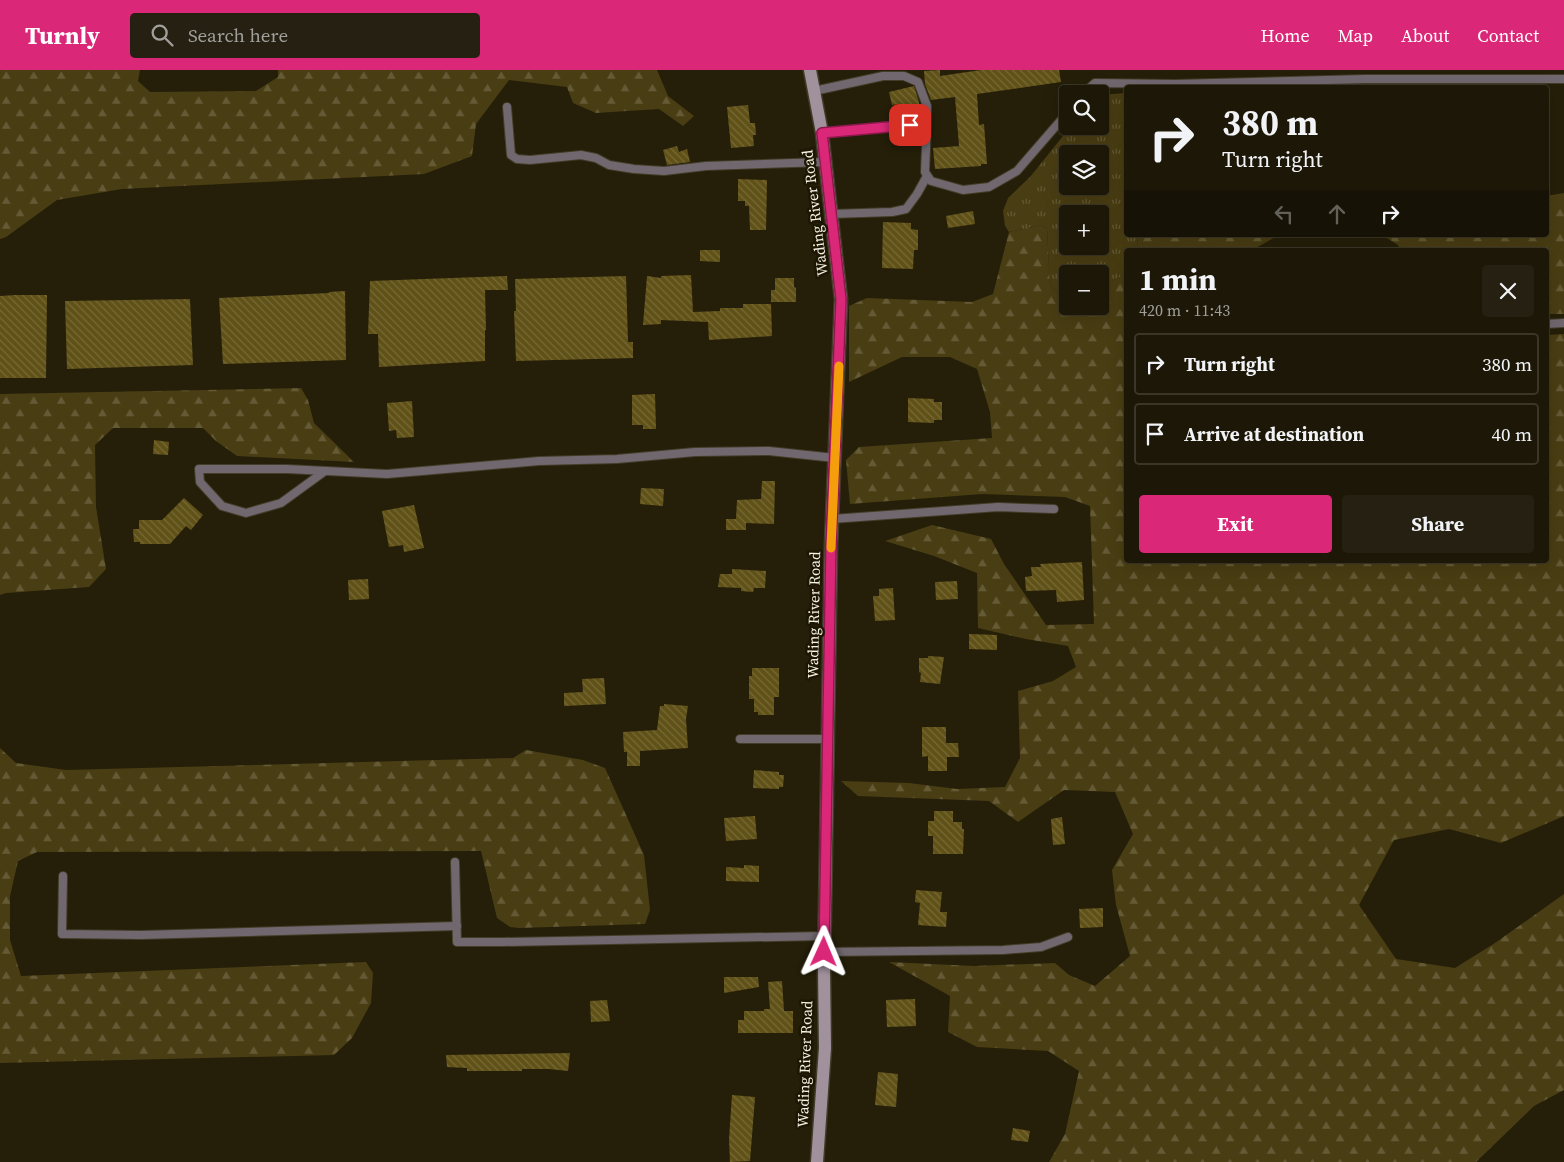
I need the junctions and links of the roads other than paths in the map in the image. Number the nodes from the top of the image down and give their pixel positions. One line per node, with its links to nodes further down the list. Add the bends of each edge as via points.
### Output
1 (810, 70): 4 (main road, Wading River Road)
2 (1564, 79): 3 (lane)
3 (1093, 85)
4 (814, 91): 7 (lane, via 883,76 904,76 918,82 927,106); 8 (main road, Wading River Road)
5 (506, 107): 9 (lane, via 511,155 517,160 581,155 609,165 664,171 706,166)
6 (1059, 123): 10 (lane, via 1018,171 989,186 963,190 931,181)
7 (927, 124): 8 (lane); 10 (lane)
8 (822, 133): 9 (main road, Wading River Road)
9 (825, 162): 11 (main road, Wading River Road)
10 (927, 176): 11 (lane, via 906,209)
11 (831, 214): 14 (main road, Wading River Road, via 841,299)
12 (1564, 323): 13 (lane)
13 (1549, 324)
14 (835, 458): 15 (lane, via 769,451 704,452 387,474); 17 (main road, Wading River Road)
15 (325, 471): 15 (lane, via 287,469 199,469 200,482 222,506 246,513 281,503)
16 (1054, 509): 17 (lane, via 998,507)
17 (832, 518): 19 (main road, Wading River Road)
18 (740, 738): 19 (lane)
19 (828, 740): 23 (main road, Wading River Road)
20 (455, 862): 22 (lane)
21 (63, 876): 22 (lane, via 62,934 141,935)
22 (457, 926): 23 (lane, via 457,942)
23 (824, 936): 25 (main road, Wading River Road)
24 (1068, 937): 25 (lane, via 1041,947 1003,950)
25 (824, 952): 26 (main road, Wading River Road, via 825,1048)
26 (817, 1162)

